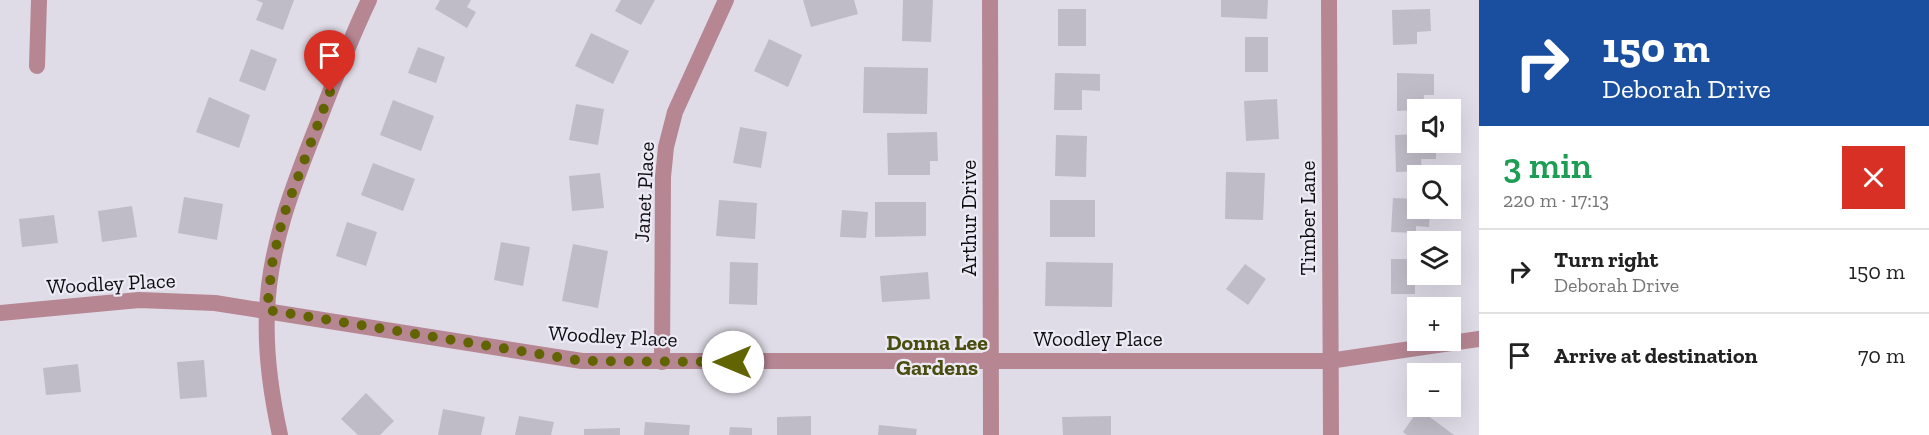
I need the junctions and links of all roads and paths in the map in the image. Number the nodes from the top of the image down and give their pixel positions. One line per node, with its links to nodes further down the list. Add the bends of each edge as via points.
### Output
1 (39, 0): 6 (street)
2 (369, 0): 7 (street, via 283,217)
3 (726, 0): 12 (street, Janet Place, via 675,112 666,147)
4 (990, 0): 10 (street, Arthur Drive)
5 (1329, 0): 11 (street, Timber Lane)
6 (37, 66)
7 (267, 310): 8 (street, Woodley Place, via 139,300); 12 (street, Woodley Place, via 582,361); 13 (street, via 267,353)
8 (0, 313)
9 (1479, 339): 11 (street, Woodley Place)
10 (991, 361): 11 (street, Woodley Place); 12 (street, Woodley Place); 14 (street, Arthur Drive)
11 (1329, 361): 15 (street, Timber Lane)
12 (663, 362)
13 (280, 435)
14 (991, 435)
15 (1331, 435)

